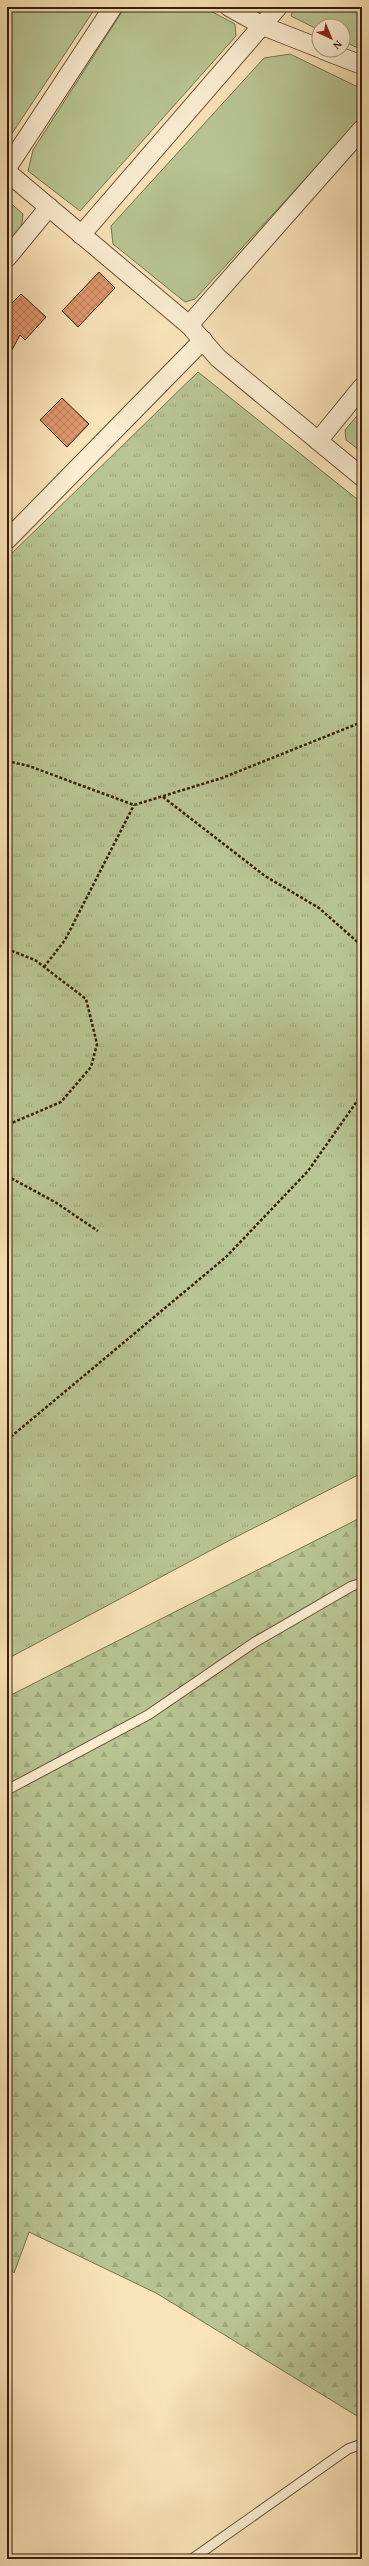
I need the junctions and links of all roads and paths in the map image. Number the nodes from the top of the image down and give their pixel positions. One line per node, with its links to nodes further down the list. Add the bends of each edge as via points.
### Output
1 (113, 7): 9 (street)
2 (229, 7): 4 (street)
3 (278, 7): 4 (street)
4 (263, 26): 5 (street); 12 (street)
5 (311, 45)
6 (344, 58): 7 (street)
7 (362, 65)
8 (362, 129): 14 (street)
9 (7, 168)
10 (7, 172): 11 (street)
11 (49, 207): 12 (street); 13 (street)
12 (81, 235): 14 (street)
13 (7, 258)
14 (189, 326): 15 (street)
15 (203, 340): 17 (street, via 218,358); 19 (street)
16 (362, 388): 17 (street)
17 (318, 441): 18 (street)
18 (362, 477)
19 (7, 540)
20 (362, 722): 22 (path, via 222,778)
21 (7, 761): 23 (path, via 29,766)
22 (163, 796): 23 (path); 24 (path, via 266,876 319,908)
23 (134, 805): 26 (path, via 65,940)
24 (362, 946)
25 (7, 949): 26 (path, via 35,960)
26 (44, 967): 28 (path, via 86,999 97,1044 91,1067 61,1102)
27 (362, 1094): 31 (path, via 308,1171 226,1257)
28 (7, 1125)
29 (7, 1176): 30 (path, via 56,1202)
30 (98, 1232)
31 (7, 1440)
32 (362, 1583): 33 (lane, via 352,1586 255,1642 148,1715)
33 (7, 1790)
34 (362, 2444): 35 (lane, via 348,2450)
35 (192, 2559)

